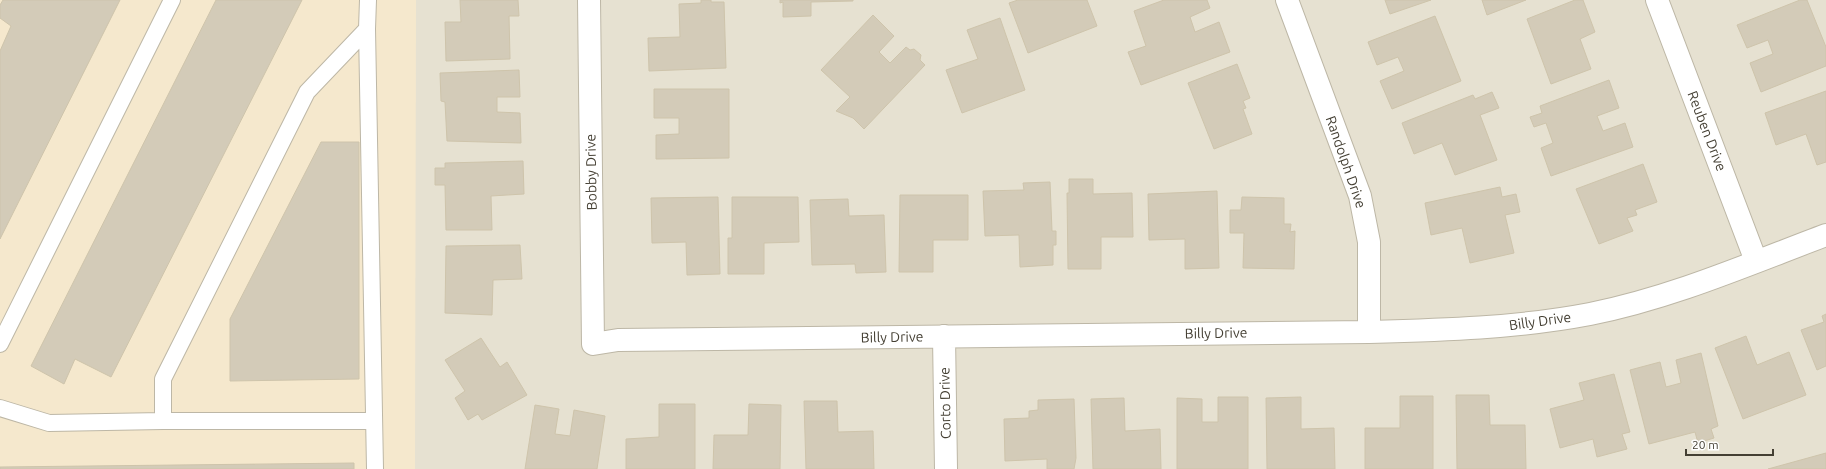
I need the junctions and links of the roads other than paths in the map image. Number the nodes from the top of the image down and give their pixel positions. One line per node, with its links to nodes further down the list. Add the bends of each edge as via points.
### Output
1 (172, 0): 11 (lane)
2 (368, 0): 6 (lane)
3 (589, 0): 12 (street, Bobby Drive)
4 (1287, 0): 9 (street, Randolph Drive, via 1360,196 1369,242)
5 (1657, 0): 8 (street, Reuben Drive)
6 (367, 29): 14 (lane, via 307,92 163,380); 15 (lane)
7 (1826, 235): 8 (street, Billy Drive)
8 (1756, 262): 9 (street, Billy Drive, via 1666,294 1591,314 1510,326)
9 (1369, 332): 10 (street, Billy Drive)
10 (944, 336): 12 (street, Billy Drive, via 618,340); 17 (street, Corto Drive)
11 (0, 344)
12 (593, 344)
13 (0, 408): 14 (lane, via 49,423)
14 (163, 421): 15 (lane)
15 (374, 421): 16 (lane)
16 (375, 469)
17 (946, 469)

